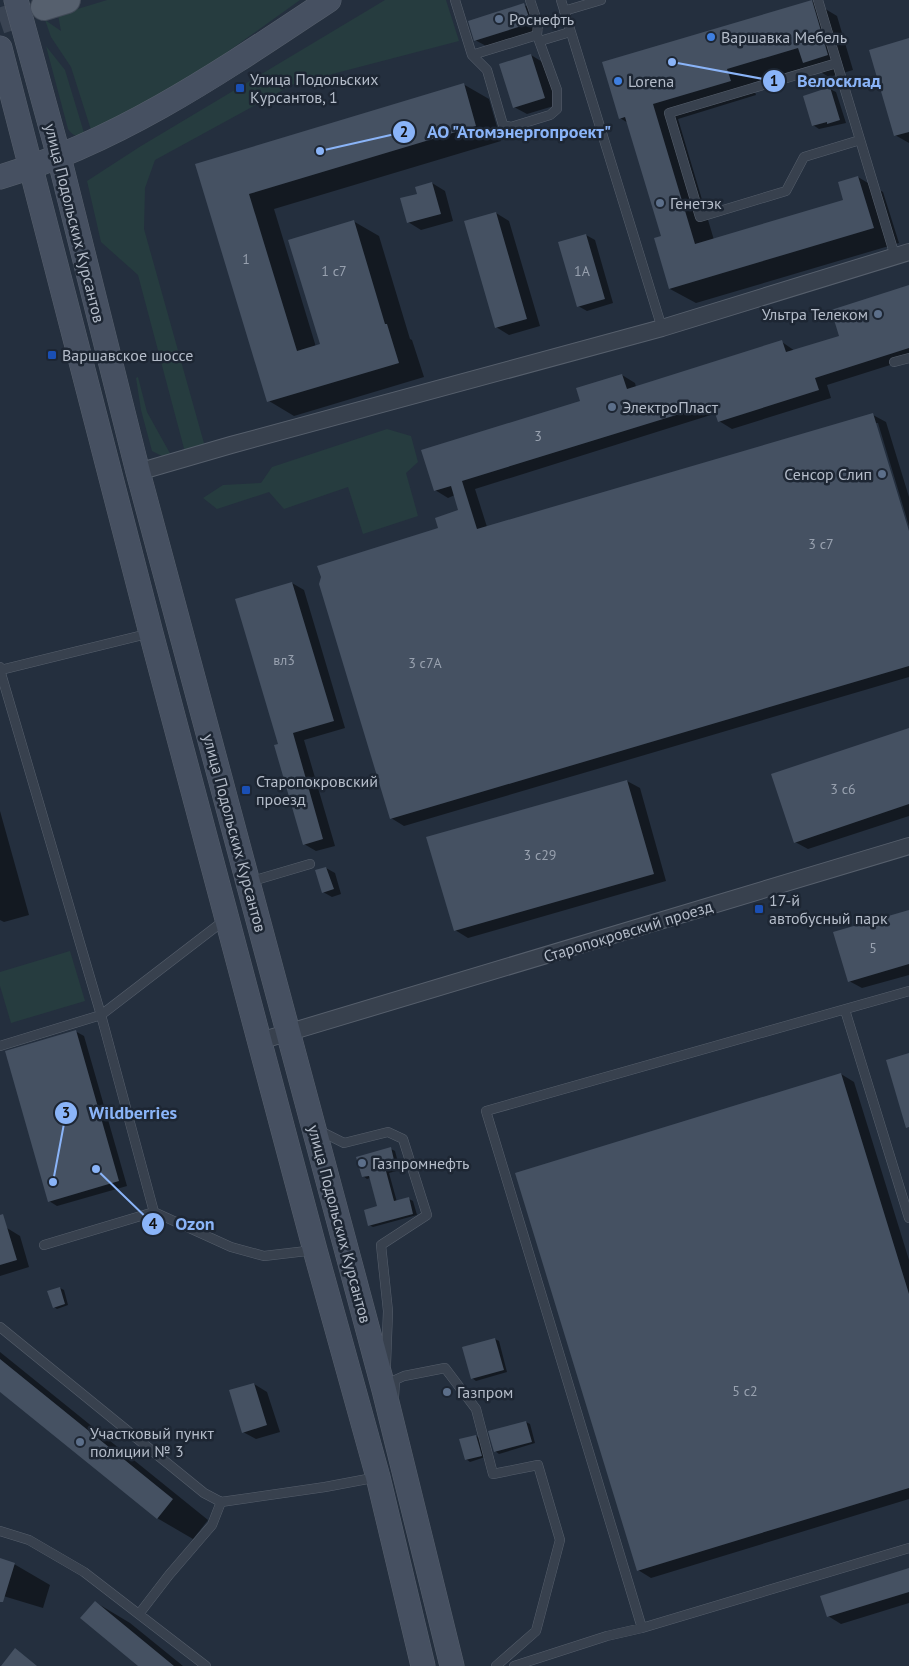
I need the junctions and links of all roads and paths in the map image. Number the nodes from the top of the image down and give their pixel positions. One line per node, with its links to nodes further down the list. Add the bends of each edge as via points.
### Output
1 (16, 0): 15 (main road, улица Подольских Курсантов)
2 (329, 0): 15 (main road, via 172,101)
3 (455, 0): 12 (lane)
4 (530, 0): 10 (lane, via 538,24)
5 (560, 0): 8 (lane)
6 (601, 0): 8 (lane)
7 (818, 0): 13 (lane)
8 (564, 11): 9 (lane)
9 (570, 32): 10 (lane); 19 (lane)
10 (538, 38): 12 (lane); 12 (lane, via 557,90 557,109 550,115 511,127 503,124 487,70)
11 (0, 48): 16 (main road, улица Подольских Курсантов)
12 (472, 55)
13 (837, 63): 14 (lane); 14 (lane, via 668,113 700,217 786,191 804,157)
14 (860, 140): 18 (lane)
15 (58, 157): 16 (main road); 22 (main road, улица Подольских Курсантов)
16 (32, 168): 17 (main road); 24 (main road, улица Подольских Курсантов)
17 (0, 177)
18 (902, 254): 19 (street)
19 (662, 328): 22 (street)
20 (909, 358): 21 (lane)
21 (894, 362)
22 (138, 472): 23 (main road, улица Подольских Курсантов)
23 (151, 519): 24 (street, via 150,529 141,536 131,534); 25 (main road, улица Подольских Курсантов)
24 (124, 526): 26 (main road, улица Подольских Курсантов)
25 (171, 592): 26 (street, via 164,584 153,582 144,589); 31 (main road, улица Подольских Курсантов)
26 (143, 600): 27 (main road, улица Подольских Курсантов)
27 (151, 633): 28 (lane); 32 (main road, улица Подольских Курсантов)
28 (0, 669): 35 (lane)
29 (909, 846): 36 (street, Старопокровский проезд)
30 (310, 864): 31 (lane)
31 (248, 883): 36 (main road, улица Подольских Курсантов)
32 (228, 917): 35 (lane); 37 (main road, улица Подольских Курсантов)
33 (909, 991): 34 (lane)
34 (845, 1010): 41 (lane); 52 (lane, via 486,1112)
35 (101, 1015): 38 (lane); 40 (lane)
36 (289, 1033): 37 (street, Старопокровский проезд); 39 (main road, улица Подольских Курсантов)
37 (260, 1042): 43 (main road, улица Подольских Курсантов)
38 (0, 1046)
39 (314, 1128): 45 (main road, улица Подольских Курсантов); 45 (lane, via 344,1143 388,1132 403,1139 427,1215 381,1245 388,1311)
40 (154, 1212): 42 (lane); 43 (lane, via 231,1246 264,1256)
41 (909, 1218)
42 (44, 1245)
43 (315, 1250): 47 (main road, улица Подольских Курсантов)
44 (0, 1327): 48 (lane, via 204,1493)
45 (384, 1390): 46 (main road, улица Подольских Курсантов)
46 (392, 1422): 55 (main road, улица Подольских Курсантов); 56 (lane, via 395,1380 445,1368 476,1409 493,1474 538,1465 560,1540 536,1631)
47 (378, 1476): 48 (lane); 54 (main road, улица Подольских Курсантов)
48 (221, 1502): 51 (lane, via 212,1525)
49 (0, 1531): 51 (lane, via 29,1540 84,1572)
50 (909, 1548): 52 (lane)
51 (139, 1614): 53 (lane)
52 (642, 1628): 57 (lane)
53 (206, 1666)
54 (423, 1666)
55 (452, 1666)
56 (496, 1666)
57 (514, 1666)

